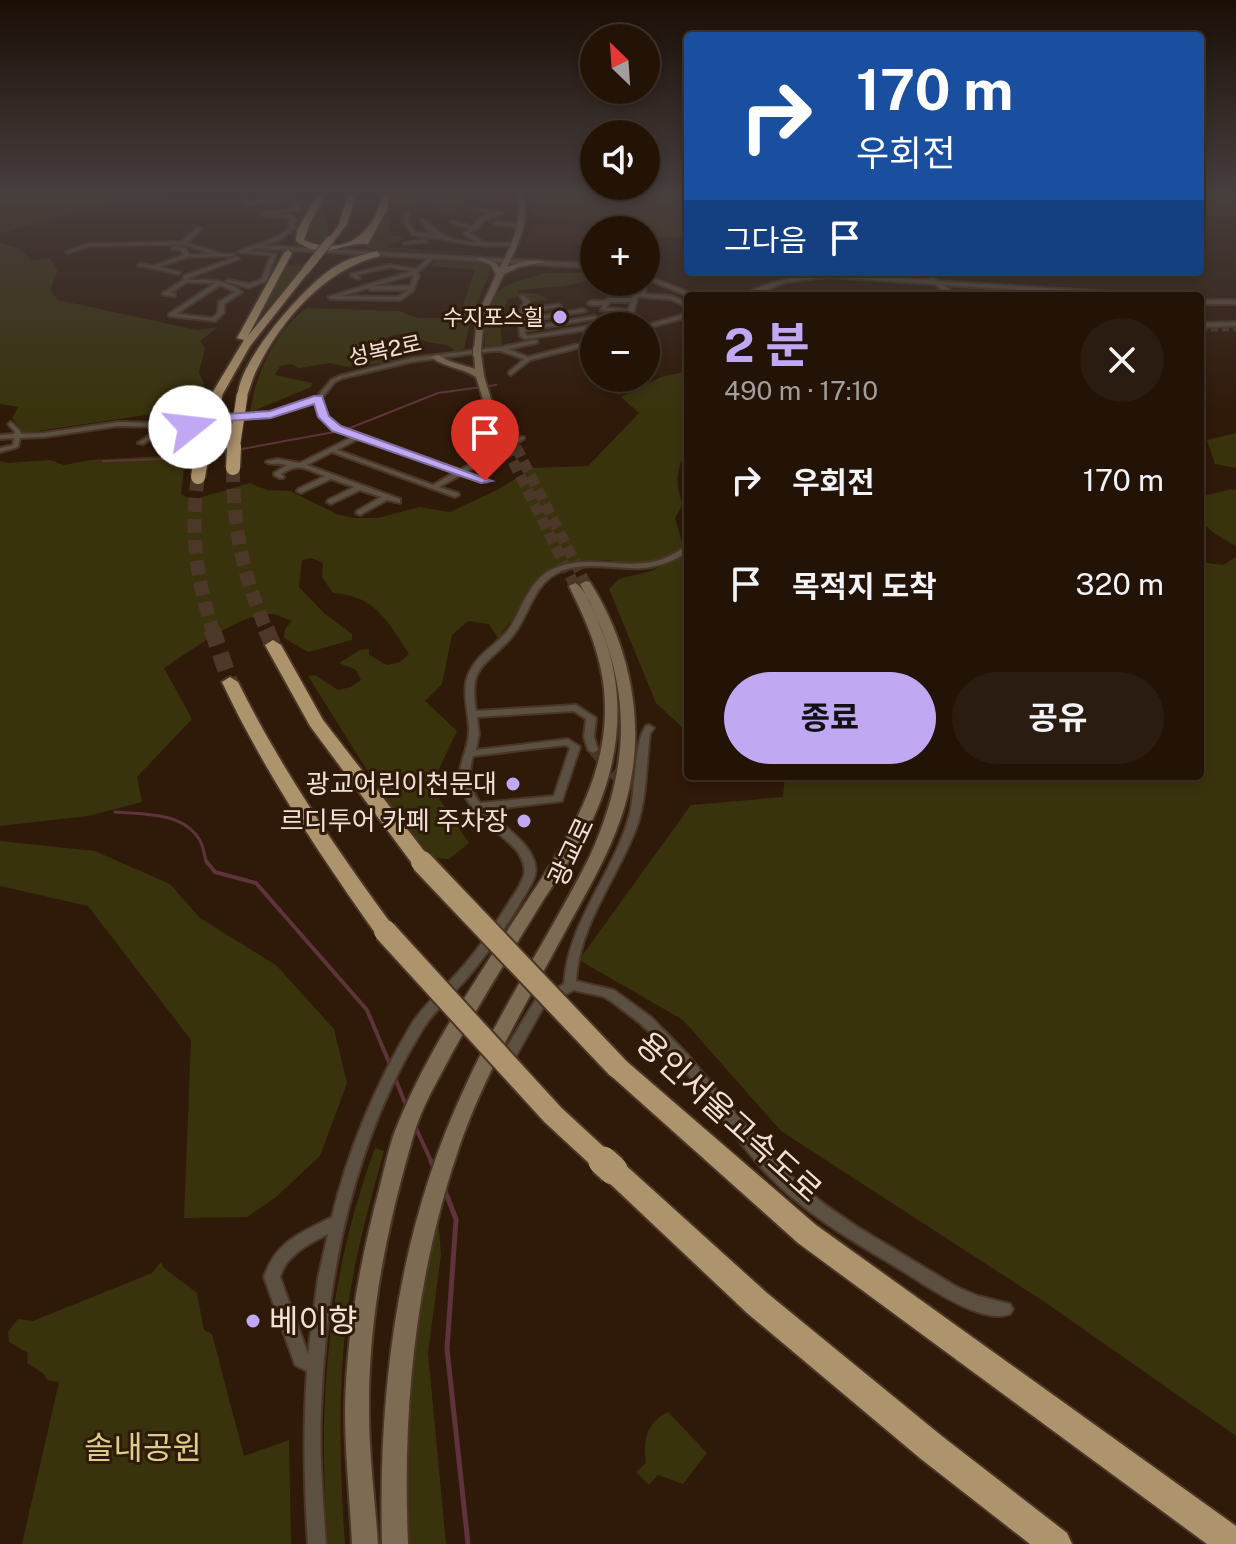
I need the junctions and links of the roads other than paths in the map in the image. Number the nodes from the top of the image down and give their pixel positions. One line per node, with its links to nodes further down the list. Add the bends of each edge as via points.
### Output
1 (149, 267): 12 (street)
2 (215, 267): 23 (street)
3 (269, 267): 24 (street, via 259,285)
4 (279, 267): 62 (highway)
5 (312, 267): 13 (highway, bridge)
6 (337, 267): 63 (highway, via 293,309)
7 (367, 267): 14 (street)
8 (422, 267): 15 (street)
9 (496, 267): 17 (main road)
10 (503, 267): 17 (main road)
11 (514, 267): 17 (main road)
12 (153, 268): 16 (street)
13 (310, 270): 62 (highway); 63 (highway)
14 (377, 272): 15 (street); 21 (street, via 353,275); 22 (street)
15 (416, 272): 27 (street); 28 (street)
16 (178, 273)
17 (499, 274): 58 (main road, via 479,320)
18 (812, 276): 29 (street)
19 (812, 276): 26 (street)
20 (928, 276): 26 (street)
21 (358, 278)
22 (387, 278)
23 (186, 279): 24 (street); 33 (street, via 165,294)
24 (222, 282): 24 (street, via 239,292 221,303 218,317 207,321 170,313)
25 (660, 284): 32 (street)
26 (939, 284): 30 (street); 31 (street)
27 (365, 286): 28 (street); 28 (street, via 331,297 399,299)
28 (412, 288)
29 (755, 292)
30 (950, 292)
31 (1073, 292)
32 (684, 293)
33 (173, 295)
34 (635, 296): 37 (street)
35 (660, 296): 38 (street)
36 (522, 297): 45 (street, via 527,302)
37 (634, 300): 42 (street); 42 (street, via 629,314 603,310)
38 (684, 302)
39 (1204, 302): 40 (street)
40 (1236, 302)
41 (591, 303): 42 (street)
42 (605, 303)
43 (558, 306): 45 (street)
44 (583, 311): 48 (street)
45 (523, 312): 48 (street)
46 (684, 316): 49 (street)
47 (580, 320): 52 (street)
48 (522, 321): 52 (street)
49 (660, 323)
50 (1204, 326): 51 (street)
51 (1236, 326)
52 (522, 330): 55 (street)
53 (580, 330): 55 (street)
54 (580, 331): 57 (street, 성복2로)
55 (528, 339): 57 (street)
56 (580, 346): 60 (street)
57 (503, 347): 59 (street, 성복2로); 60 (street, 성복2로)
58 (477, 352): 61 (main road); 65 (main road)
59 (435, 357): 61 (main road); 66 (street, 성복2로, via 341,377)
60 (528, 359): 64 (street)
61 (457, 364): 65 (main road)
62 (230, 368): 85 (highway, bridge, via 205,435)
63 (251, 370): 82 (highway, bridge, via 234,433)
64 (511, 373)
65 (480, 376): 68 (main road)
66 (318, 399): 67 (street, 성복2로, via 271,414); 71 (street, via 324,417)
67 (197, 420): 70 (street, 성복2로); 75 (street, via 193,426 158,432)
68 (499, 421)
69 (11, 424): 70 (street)
70 (18, 436): 73 (street, 성복2로); 77 (street, via 16,446)
71 (360, 436): 78 (street); 83 (street)
72 (487, 436): 76 (street)
73 (0, 437)
74 (522, 438): 76 (street)
75 (141, 443)
76 (510, 444): 83 (street)
77 (0, 450)
78 (332, 450): 81 (street); 89 (street)
79 (269, 462): 80 (street, via 279,459)
80 (292, 465): 81 (street); 86 (street, via 278,471)
81 (301, 465): 84 (street)
82 (233, 468)
83 (463, 472): 87 (street); 89 (street)
84 (331, 476): 88 (street); 90 (street)
85 (198, 477)
86 (281, 477)
87 (485, 481)
88 (360, 487): 92 (street); 94 (street)
89 (434, 487): 91 (street)
90 (301, 491)
91 (455, 495)
92 (387, 497): 93 (street); 95 (street)
93 (397, 501)
94 (331, 502)
95 (360, 513)
96 (684, 551): 99 (street, via 653,567 590,563 544,576 505,641 473,671)
97 (273, 645): 113 (highway, 용인서울고속도로, bridge, via 316,722 421,861 617,1067 807,1234)
98 (230, 682): 112 (highway, bridge, via 287,792 385,931 553,1115 757,1303)
99 (471, 714): 101 (street, via 576,708 591,718); 102 (street, via 474,740)
100 (649, 728): 104 (street, via 633,821 577,943)
101 (593, 750)
102 (468, 754): 103 (street, via 465,785); 103 (street, via 568,742 575,747 558,799)
103 (477, 807): 106 (street, via 524,849 530,873 472,964 428,1012 404,1049)
104 (570, 985): 105 (street, via 531,1009); 107 (street, via 605,992 631,1005 683,1058 752,1147 822,1214 941,1286 990,1309)
105 (511, 1052)
106 (336, 1222): 108 (street); 108 (street, via 274,1263 272,1277 301,1359)
107 (1005, 1309)
108 (315, 1367): 109 (street)
109 (317, 1544)
110 (365, 1544): 111 (main road, 광교로, via 357,1411 360,1354 375,1244 404,1134 478,990 581,828 602,775 611,735 611,675 581,585 615,645 624,686 628,730 620,796 579,894 459,1121 429,1212 401,1356)
111 (395, 1544)
112 (1056, 1544)
113 (1234, 1544)

